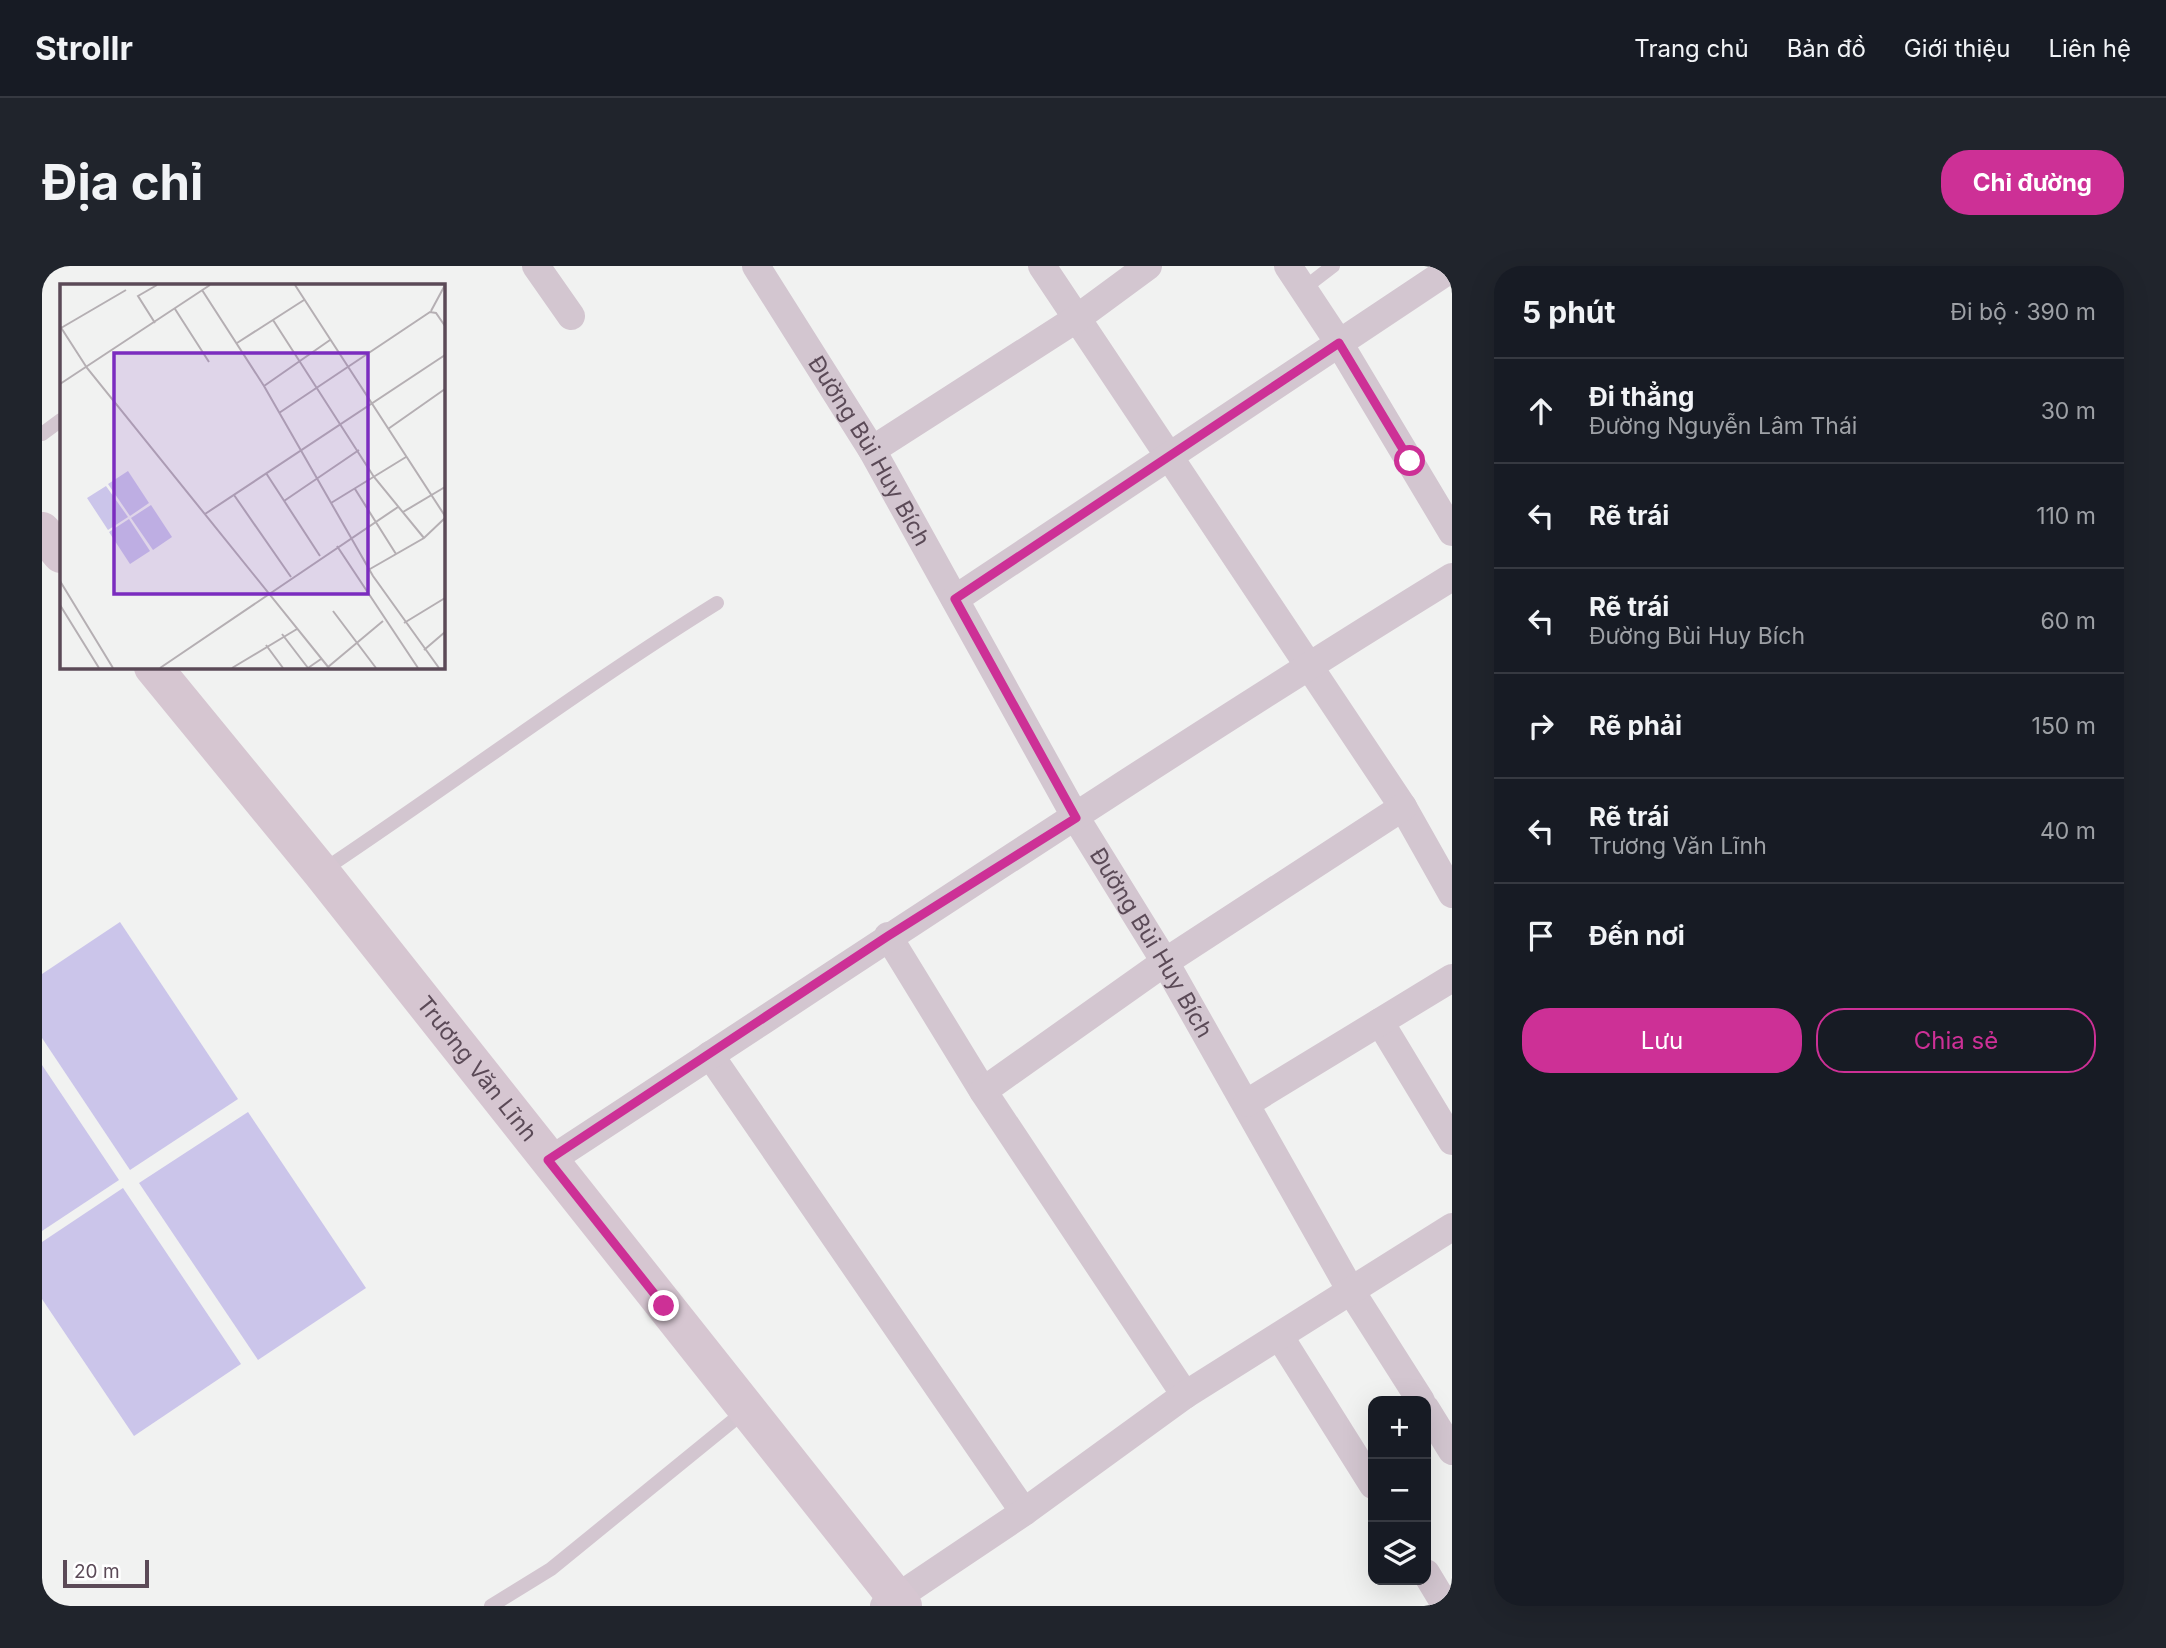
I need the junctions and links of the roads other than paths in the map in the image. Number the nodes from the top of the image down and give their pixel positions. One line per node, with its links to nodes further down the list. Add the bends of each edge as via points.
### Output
1 (536, 266): 8 (street)
2 (756, 266): 13 (street, Đường Bùi Huy Bích)
3 (1042, 266): 9 (street)
4 (1148, 266): 9 (street)
5 (1333, 266): 7 (lane)
6 (1452, 268): 10 (street)
7 (1295, 277): 10 (street)
8 (571, 316)
9 (1076, 319): 13 (street); 14 (street)
10 (1339, 343): 14 (street); 16 (street)
11 (60, 421): 12 (lane)
12 (42, 435)
13 (872, 450): 19 (street, Đường Bùi Huy Bích)
14 (1170, 459): 19 (street); 21 (street)
15 (42, 531): 17 (street)
16 (1452, 532)
17 (60, 553)
18 (1452, 577): 21 (street)
19 (955, 599): 24 (street, Đường Bùi Huy Bích)
20 (718, 603): 25 (lane, via 569,699)
21 (1308, 666): 23 (street); 24 (street)
22 (154, 668): 25 (street, Trương Văn Lĩnh)
23 (1403, 807): 26 (street); 28 (street)
24 (1076, 818): 27 (street); 28 (street, Đường Bùi Huy Bích)
25 (321, 872): 35 (street, Trương Văn Lĩnh)
26 (1452, 894)
27 (888, 936): 31 (street); 32 (street)
28 (1165, 961): 32 (street); 33 (street, Đường Bùi Huy Bích)
29 (1452, 978): 30 (street)
30 (1380, 1023): 33 (street); 34 (street)
31 (710, 1055): 35 (street); 45 (street)
32 (983, 1091): 39 (street)
33 (1247, 1103): 37 (street, Đường Bùi Huy Bích)
34 (1452, 1141)
35 (548, 1160): 41 (street, Trương Văn Lĩnh)
36 (1452, 1227): 37 (street)
37 (1351, 1292): 38 (street); 40 (street, Đường Bùi Huy Bích)
38 (1280, 1337): 39 (street); 44 (street)
39 (1185, 1395): 45 (street)
40 (1418, 1396)
41 (746, 1410): 47 (street, Trương Văn Lĩnh); 48 (lane, via 551,1569)
42 (1431, 1417): 43 (street)
43 (1452, 1451)
44 (1368, 1477)
45 (1024, 1512): 47 (street)
46 (1431, 1581): 49 (street)
47 (894, 1603)
48 (491, 1606)
49 (1446, 1606)

